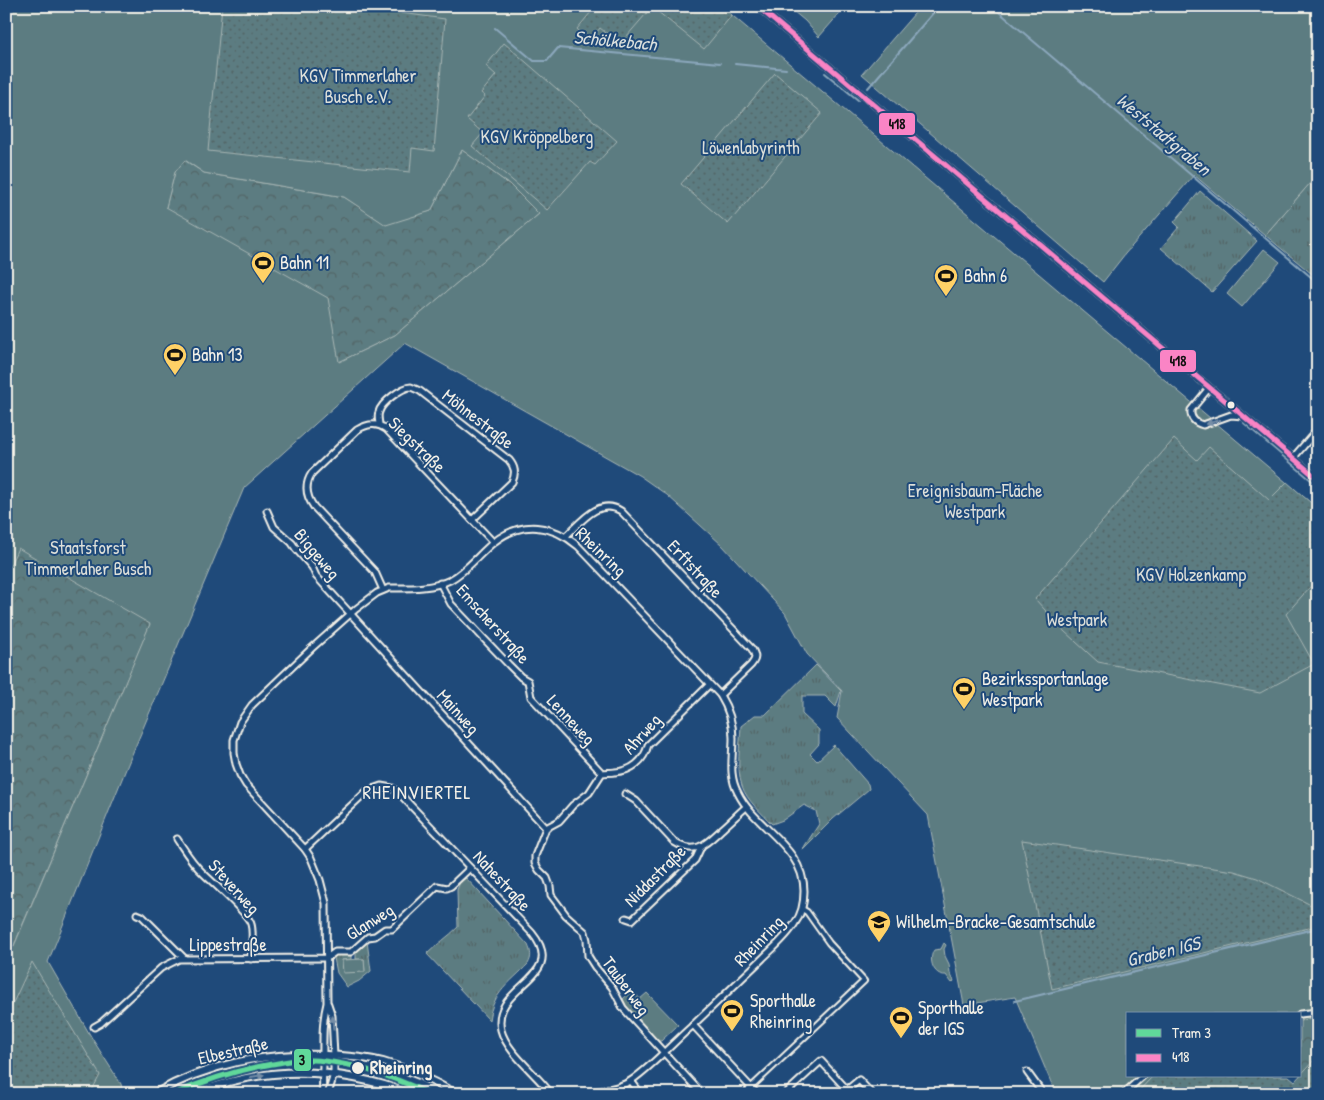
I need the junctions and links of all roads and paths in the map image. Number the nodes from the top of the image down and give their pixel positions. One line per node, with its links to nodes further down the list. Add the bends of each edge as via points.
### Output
1 (757, 6): 2 (street)
2 (1210, 388): 3 (street); 3 (street, one-way to 2, via 1231,415 1203,425 1194,421 1191,410)
3 (1243, 416): 6 (street)
4 (379, 425): 9 (street, Siegstraße); 9 (street, Möhnestraße, via 381,407 403,389 411,387 509,460 515,470 512,482); 13 (street, Siegstraße, via 372,424 357,430 312,473 306,490 314,507 375,572)
5 (1318, 429): 6 (street)
6 (1293, 458): 7 (street)
7 (1318, 479)
8 (267, 511): 14 (street, Biggeweg, via 274,527 292,543)
9 (472, 520): 11 (street, Siegstraße)
10 (566, 536): 11 (street, Rheinring, via 546,528 528,527); 16 (street, Rheinring); 17 (street, Erftstraße, via 600,508 607,506 621,511 752,649 755,661)
11 (493, 542): 12 (street, Rheinring, via 459,574)
12 (440, 584): 13 (street, Rheinring); 15 (street, Emscherstraße, via 451,604)
13 (383, 590): 14 (street, Rheinring)
14 (350, 614): 21 (street, Mainweg); 24 (street, Rheinring, via 247,710 234,740 236,764 246,785)
15 (528, 681): 18 (street, Lenneweg, via 531,697)
16 (709, 685): 17 (street, Rheinring); 18 (street, Ahrweg, via 648,745 638,763 626,769)
17 (720, 695): 20 (street, Rheinring, via 732,727 732,778)
18 (602, 773): 21 (street, via 589,793 567,810 559,821)
19 (625, 794): 23 (street, Niddastraße, via 636,801 674,842 689,849)
20 (746, 807): 23 (street, Niddastraße); 26 (street, Rheinring, via 798,864 804,885)
21 (546, 828): 37 (street, Tauberweg, via 535,863 547,878 551,895 585,932 588,956 612,987 623,1008)
22 (177, 839): 31 (street, Steverweg, via 188,857 250,921)
23 (701, 847): 28 (street, Niddastraße, via 695,860 632,920)
24 (305, 849): 25 (street, Nahestraße, via 367,791 388,787 398,792); 30 (street, Rheinring, via 324,892)
25 (470, 868): 30 (street, Glanweg, via 451,886 437,886 392,929 368,937 351,952 335,952); 53 (street, Nahestraße, via 541,946 541,964 505,1006 500,1026 510,1048)
26 (802, 908): 35 (street, Rheinring, via 789,932); 45 (street, via 864,980)
27 (137, 914): 29 (street)
28 (626, 918)
29 (184, 958): 31 (street, Lippestraße); 36 (street, Lippestraße, via 161,968)
30 (327, 958): 31 (street, Lippestraße); 32 (street, Rheinring)
31 (251, 959)
32 (327, 1003): 38 (street, Rheinring); 39 (street, Rheinring, one-way to 32, via 332,1016)
33 (1318, 1012): 34 (street)
34 (1302, 1014)
35 (693, 1025): 37 (street, Rheinring); 45 (street)
36 (94, 1027)
37 (663, 1052): 44 (street, Rheinring); 56 (street)
38 (323, 1055): 39 (street, Elbestraße); 41 (street); 47 (street, Elbestraße, via 284,1055 234,1062 196,1074)
39 (334, 1056): 42 (street); 52 (street, Elbestraße, via 383,1062)
40 (1027, 1072): 61 (street)
41 (322, 1073): 42 (street, Elbestraße); 48 (street, Elbestraße, one-way to 41, via 219,1084 258,1076 289,1072); 49 (street)
42 (334, 1074): 50 (street); 51 (street, Elbestraße)
43 (1141, 1078): 62 (street)
44 (631, 1081): 54 (street, Rheinring); 55 (street)
45 (751, 1087): 57 (street); 58 (street)
46 (849, 1092): 59 (street, via 821,1061); 60 (street, via 859,1080)
47 (154, 1094)
48 (193, 1094)
49 (323, 1094)
50 (328, 1094)
51 (412, 1094)
52 (456, 1094)
53 (551, 1094)
54 (585, 1094)
55 (641, 1094)
56 (702, 1094)
57 (744, 1094)
58 (757, 1094)
59 (785, 1094)
60 (870, 1094)
61 (1043, 1094)
62 (1123, 1094)

